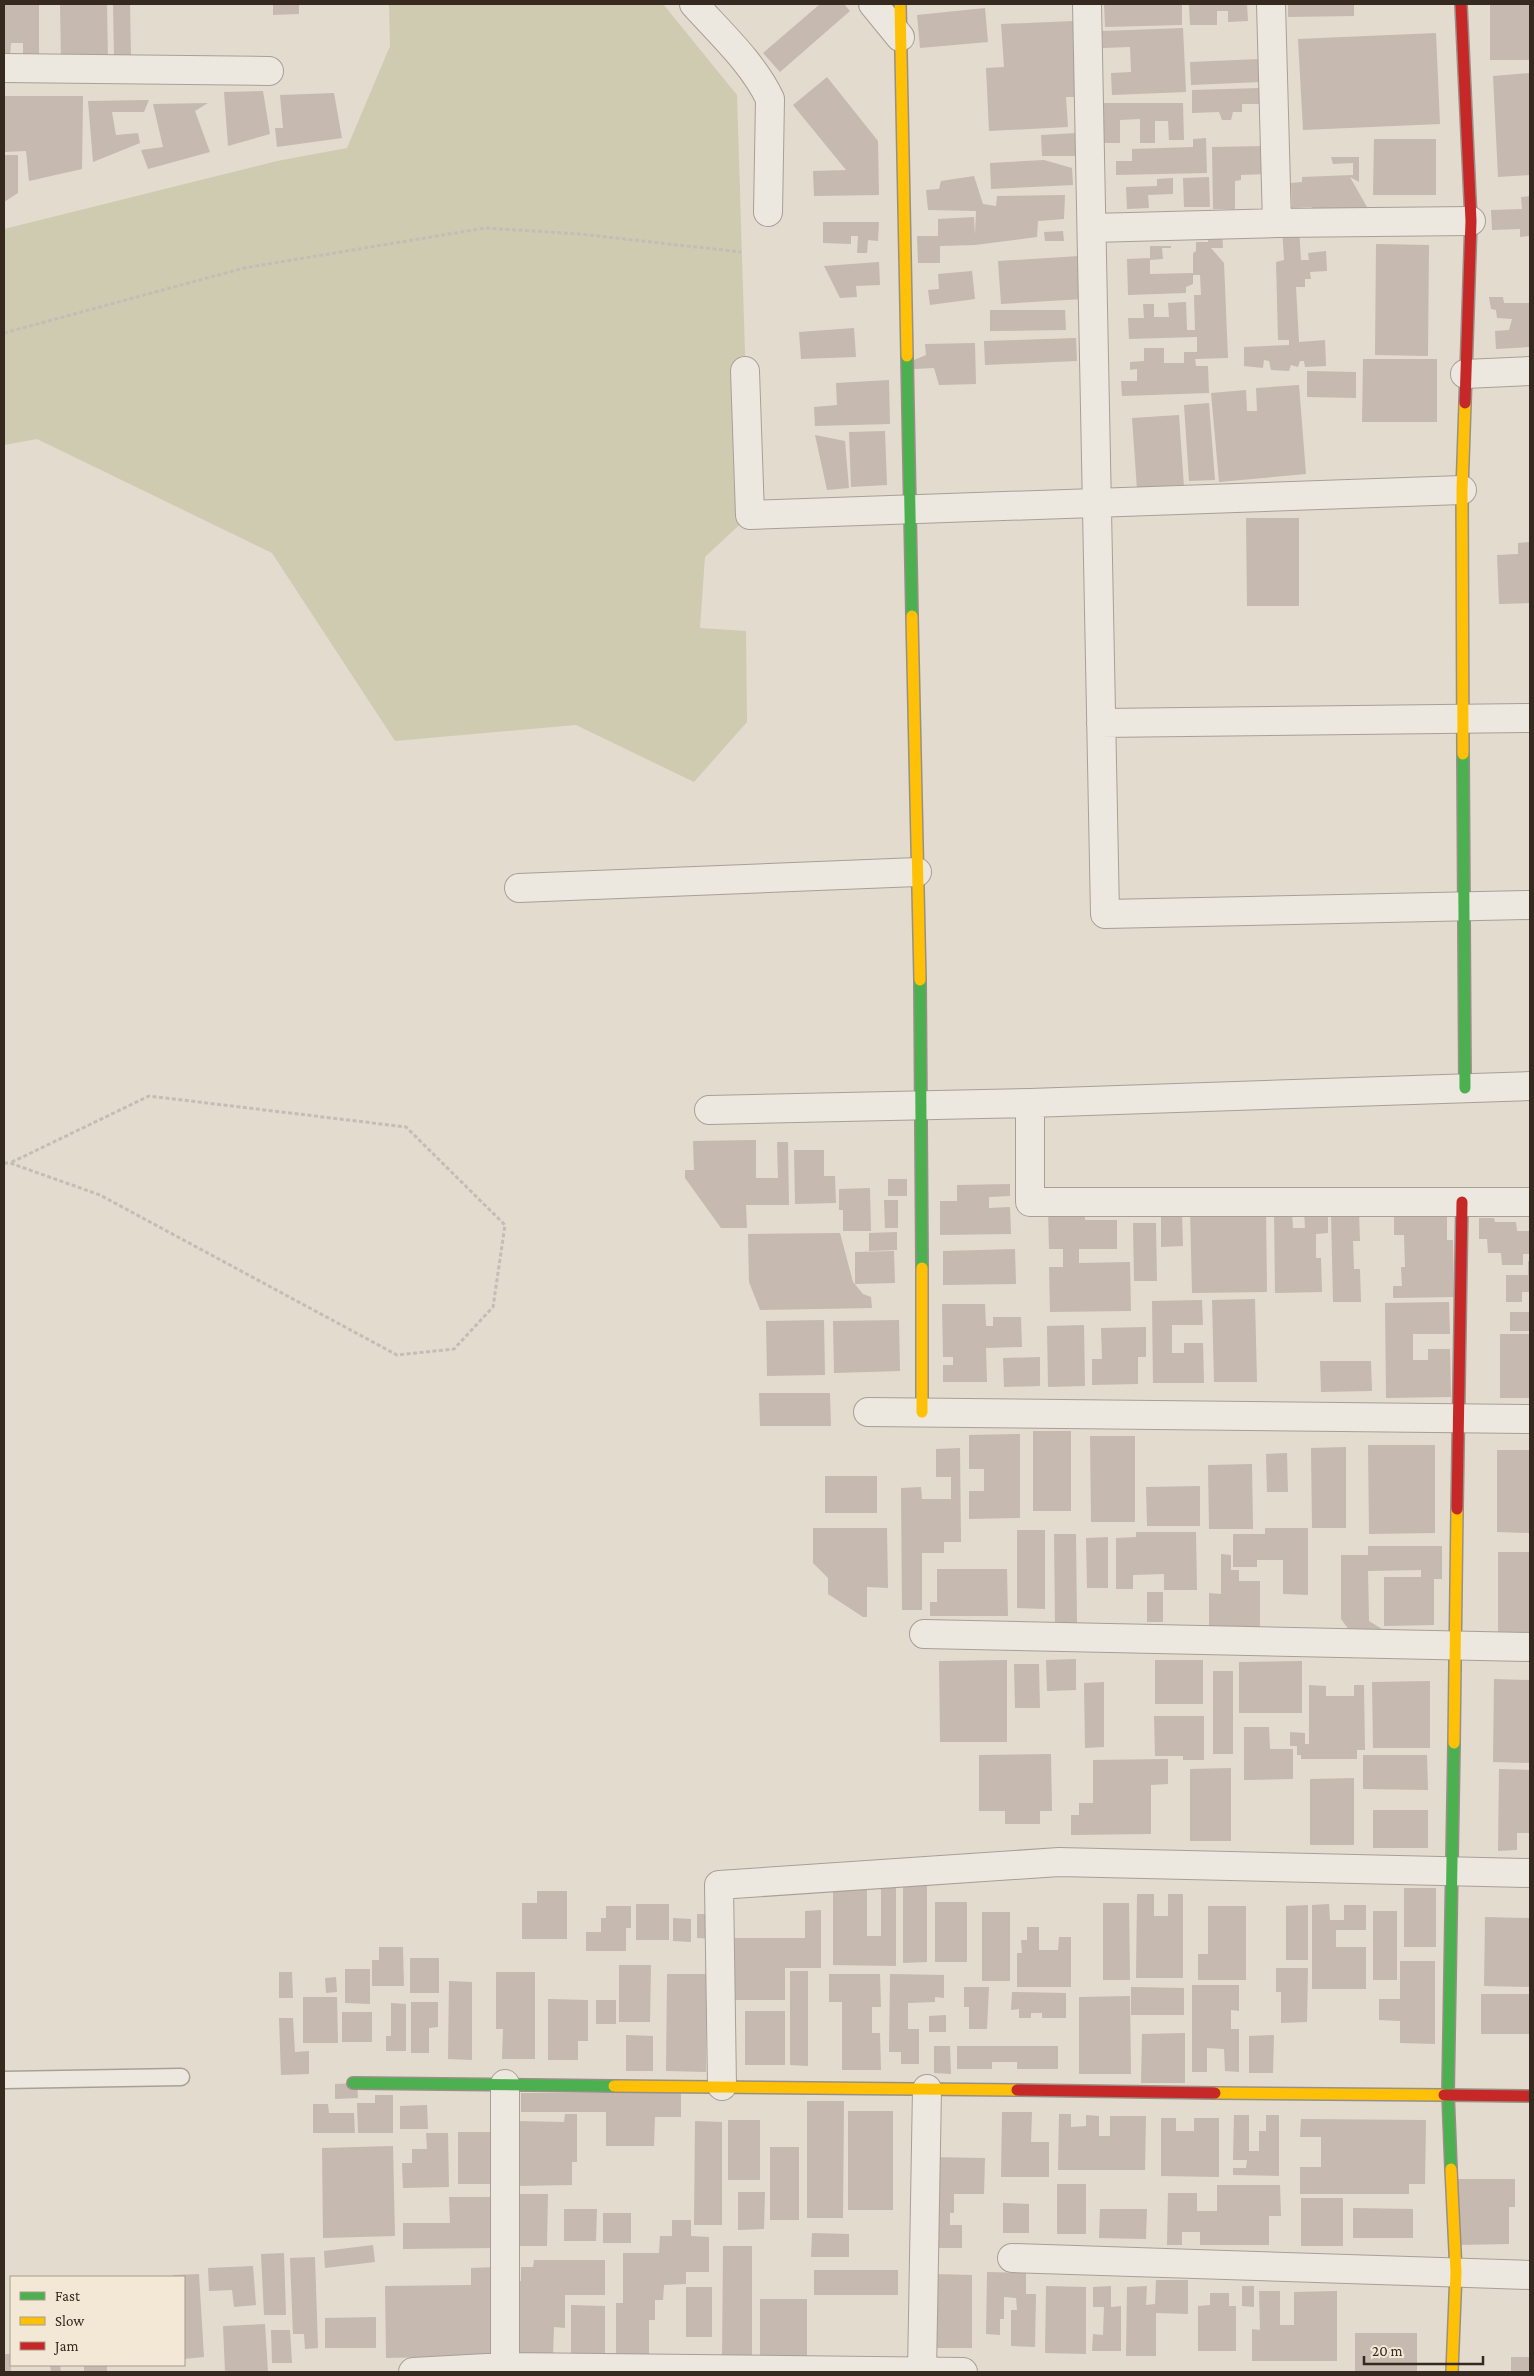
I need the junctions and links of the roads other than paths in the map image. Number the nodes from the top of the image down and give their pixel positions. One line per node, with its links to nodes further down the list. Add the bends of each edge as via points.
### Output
1 (694, 4): 10 (street, via 747,63 770,99)
2 (873, 4): 7 (street)
3 (900, 4): 7 (street)
4 (1087, 4): 13 (street)
5 (1272, 4): 12 (street)
6 (1461, 4): 11 (street)
7 (900, 37): 19 (street)
8 (4, 68): 9 (street)
9 (269, 71)
10 (768, 212)
11 (1471, 221): 12 (street); 16 (street)
12 (1276, 222): 13 (street)
13 (1092, 228): 18 (street)
14 (1530, 370): 16 (street)
15 (744, 371): 19 (street, via 750,515)
16 (1465, 374): 17 (street)
17 (1462, 490): 18 (street); 21 (street)
18 (1096, 503): 19 (street); 22 (street)
19 (910, 509): 23 (street)
20 (1530, 718): 21 (street)
21 (1463, 719): 22 (street); 26 (street)
22 (1101, 722): 26 (street, via 1104,914)
23 (917, 872): 24 (street); 30 (street)
24 (519, 888)
25 (1530, 905): 26 (street)
26 (1464, 907): 28 (street)
27 (1530, 1086): 28 (street)
28 (1464, 1088): 29 (street)
29 (1030, 1103): 30 (street); 32 (street, via 1030,1202)
30 (922, 1104): 31 (street); 35 (street)
31 (709, 1110)
32 (1462, 1202): 33 (street); 36 (street)
33 (1530, 1202)
34 (868, 1412): 35 (street)
35 (922, 1412): 36 (street)
36 (1459, 1418): 37 (street); 39 (street)
37 (1530, 1419)
38 (924, 1634): 39 (street)
39 (1455, 1647): 40 (street); 41 (street)
40 (1530, 1648)
41 (1451, 1872): 42 (street); 47 (street, via 1059,1862 719,1885); 49 (street)
42 (1530, 1873)
43 (181, 2077): 44 (lane)
44 (4, 2080)
45 (353, 2083): 46 (street)
46 (505, 2084): 47 (street); 54 (street)
47 (722, 2086): 48 (street)
48 (927, 2088): 49 (street); 56 (street)
49 (1448, 2094): 50 (street); 52 (street)
50 (1530, 2096)
51 (1012, 2258): 52 (street)
52 (1456, 2272): 53 (street); 58 (street)
53 (1530, 2274)
54 (505, 2367): 55 (street); 56 (street)
55 (413, 2372)
56 (922, 2372): 57 (street)
57 (963, 2372)
58 (1452, 2372)

